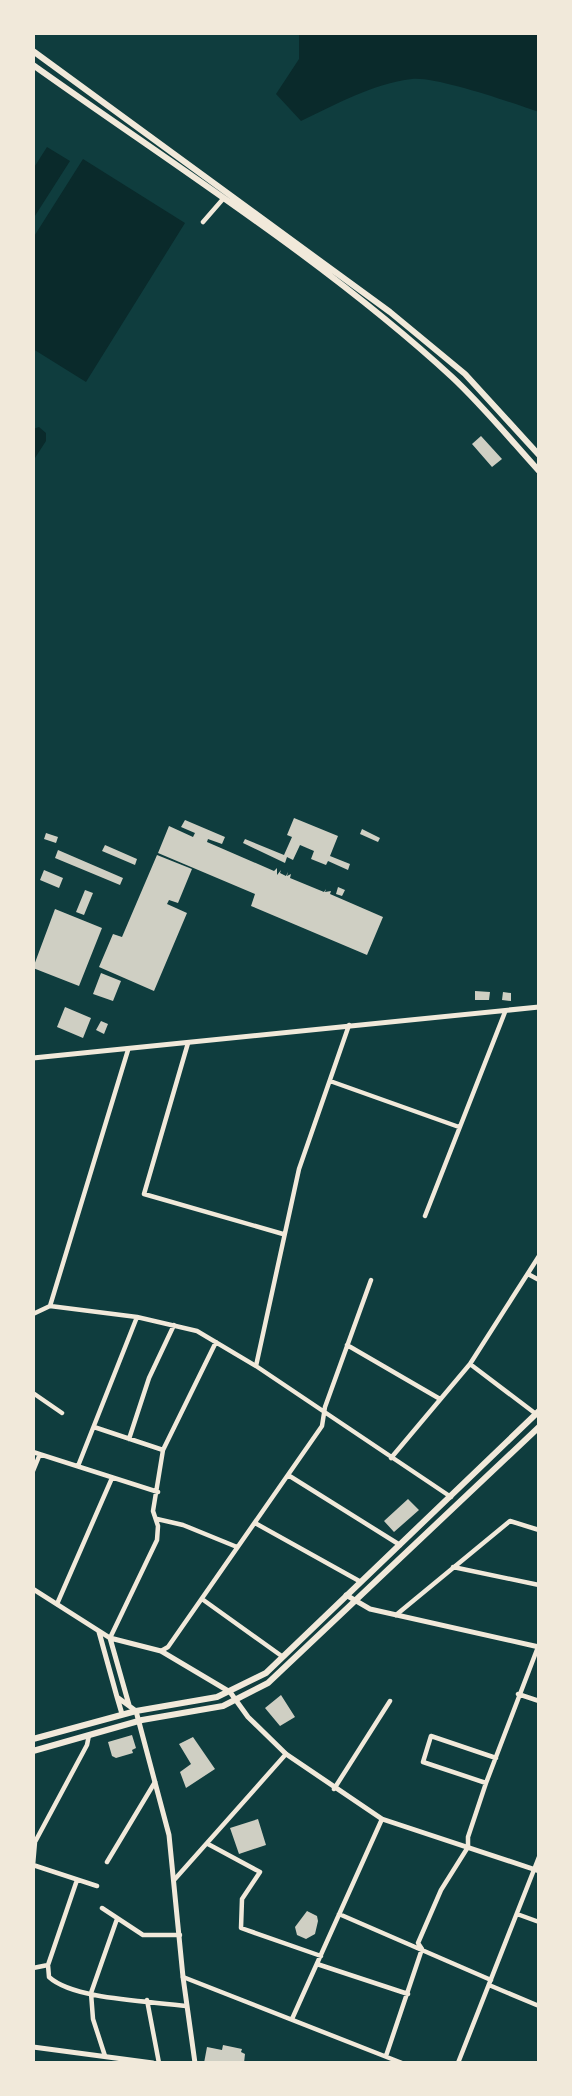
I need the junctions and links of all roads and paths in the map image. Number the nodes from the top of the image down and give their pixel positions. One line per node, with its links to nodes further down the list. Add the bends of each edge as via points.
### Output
1 (33, 51): 3 (main road)
2 (33, 65): 4 (main road)
3 (228, 192): 4 (main road); 6 (main road, via 438,350)
4 (223, 199): 5 (street); 7 (main road, via 424,352 476,400)
5 (203, 222)
6 (539, 455)
7 (539, 471)
8 (539, 1007): 9 (street)
9 (505, 1012): 10 (street); 15 (street)
10 (349, 1024): 11 (street); 14 (street)
11 (188, 1043): 12 (street); 17 (street, via 144,1194)
12 (128, 1050): 13 (street); 22 (street)
13 (33, 1058)
14 (330, 1081): 15 (street); 17 (street, via 299,1169)
15 (459, 1127): 16 (street)
16 (425, 1216)
17 (283, 1234): 29 (street)
18 (539, 1256): 19 (street)
19 (528, 1274): 21 (street); 28 (street)
20 (371, 1280): 27 (street)
21 (539, 1280)
22 (50, 1306): 23 (street); 24 (street)
23 (33, 1314)
24 (137, 1317): 25 (street); 35 (street)
25 (173, 1325): 26 (street); 37 (street)
26 (216, 1342): 29 (street); 38 (street)
27 (347, 1345): 31 (street); 34 (street)
28 (470, 1364): 31 (street); 32 (street)
29 (256, 1366): 34 (street)
30 (33, 1392): 33 (street)
31 (441, 1399): 40 (street)
32 (537, 1412): 46 (main road)
33 (62, 1413)
34 (326, 1415): 40 (street); 43 (street)
35 (94, 1427): 37 (street); 41 (street)
36 (539, 1427): 58 (main road)
37 (129, 1439): 38 (street)
38 (163, 1450): 45 (street)
39 (36, 1453): 41 (street); 42 (street)
40 (391, 1458): 46 (street)
41 (78, 1466): 44 (street)
42 (33, 1471)
43 (288, 1475): 48 (street); 50 (street)
44 (112, 1478): 45 (street); 59 (street)
45 (158, 1492): 47 (street, via 153,1511)
46 (451, 1497): 50 (main road)
47 (157, 1520): 51 (street, via 183,1525); 62 (street, via 157,1540)
48 (254, 1522): 51 (street); 53 (street)
49 (539, 1530): 52 (street, via 510,1521)
50 (400, 1545): 53 (main road)
51 (237, 1547): 57 (street)
52 (453, 1567): 54 (street); 60 (street)
53 (360, 1582): 56 (main road)
54 (539, 1585)
55 (33, 1589): 59 (street)
56 (346, 1595): 58 (street); 65 (main road)
57 (201, 1599): 64 (street); 65 (street)
58 (355, 1601): 60 (street); 70 (main road, via 268,1683)
59 (57, 1604): 61 (street)
60 (395, 1615): 63 (street)
61 (99, 1631): 62 (street); 68 (street)
62 (110, 1638): 64 (street); 72 (street)
63 (538, 1647): 67 (street)
64 (161, 1651): 66 (street)
65 (282, 1657): 66 (main road, via 266,1673)
66 (230, 1692): 70 (street); 73 (main road)
67 (518, 1694): 71 (street); 80 (street)
68 (117, 1697): 72 (street); 74 (street)
69 (390, 1700): 83 (street)
70 (234, 1701): 75 (main road); 79 (street)
71 (539, 1701)
72 (129, 1705): 73 (street)
73 (136, 1711): 74 (main road); 75 (street)
74 (122, 1714): 77 (main road)
75 (139, 1721): 76 (main road); 81 (street)
76 (89, 1734): 78 (main road); 85 (street)
77 (33, 1739)
78 (33, 1751)
79 (286, 1754): 83 (street); 86 (street)
80 (496, 1758): 82 (street); 82 (street, via 431,1736 423,1762)
81 (155, 1782): 89 (street); 92 (street)
82 (486, 1783): 87 (street)
83 (334, 1790): 84 (street)
84 (382, 1819): 87 (street); 96 (street)
85 (34, 1841): 90 (street)
86 (208, 1844): 92 (street); 102 (street, via 260,1872 242,1899 242,1928)
87 (468, 1847): 91 (street); 101 (street, via 427,1918 418,1942)
88 (539, 1857): 91 (street)
89 (107, 1862)
90 (33, 1865): 93 (street)
91 (537, 1870): 97 (street)
92 (175, 1879): 100 (street)
93 (76, 1880): 94 (street); 104 (street)
94 (97, 1886)
95 (102, 1908): 98 (street)
96 (339, 1914): 101 (street); 102 (street)
97 (517, 1914): 99 (street); 107 (street)
98 (117, 1919): 100 (street, via 143,1936); 108 (street)
99 (539, 1922)
100 (180, 1935): 106 (street)
101 (422, 1950): 107 (street); 109 (street)
102 (321, 1956): 103 (street)
103 (317, 1964): 109 (street); 113 (street)
104 (48, 1965): 105 (street); 108 (street, via 55,1983)
105 (33, 1968)
106 (183, 1977): 111 (street); 113 (street)
107 (490, 1982): 112 (street); 122 (street)
108 (91, 1993): 110 (street); 115 (street)
109 (408, 1994): 116 (street)
110 (147, 2000): 111 (street); 119 (street)
111 (186, 2006): 120 (street)
112 (539, 2006)
113 (292, 2019): 116 (street)
114 (33, 2047): 115 (street)
115 (104, 2056): 117 (street)
116 (386, 2056): 121 (street)
117 (145, 2062): 118 (street)
118 (153, 2063)
119 (159, 2063)
120 (195, 2063)
121 (402, 2063)
122 (458, 2063)

